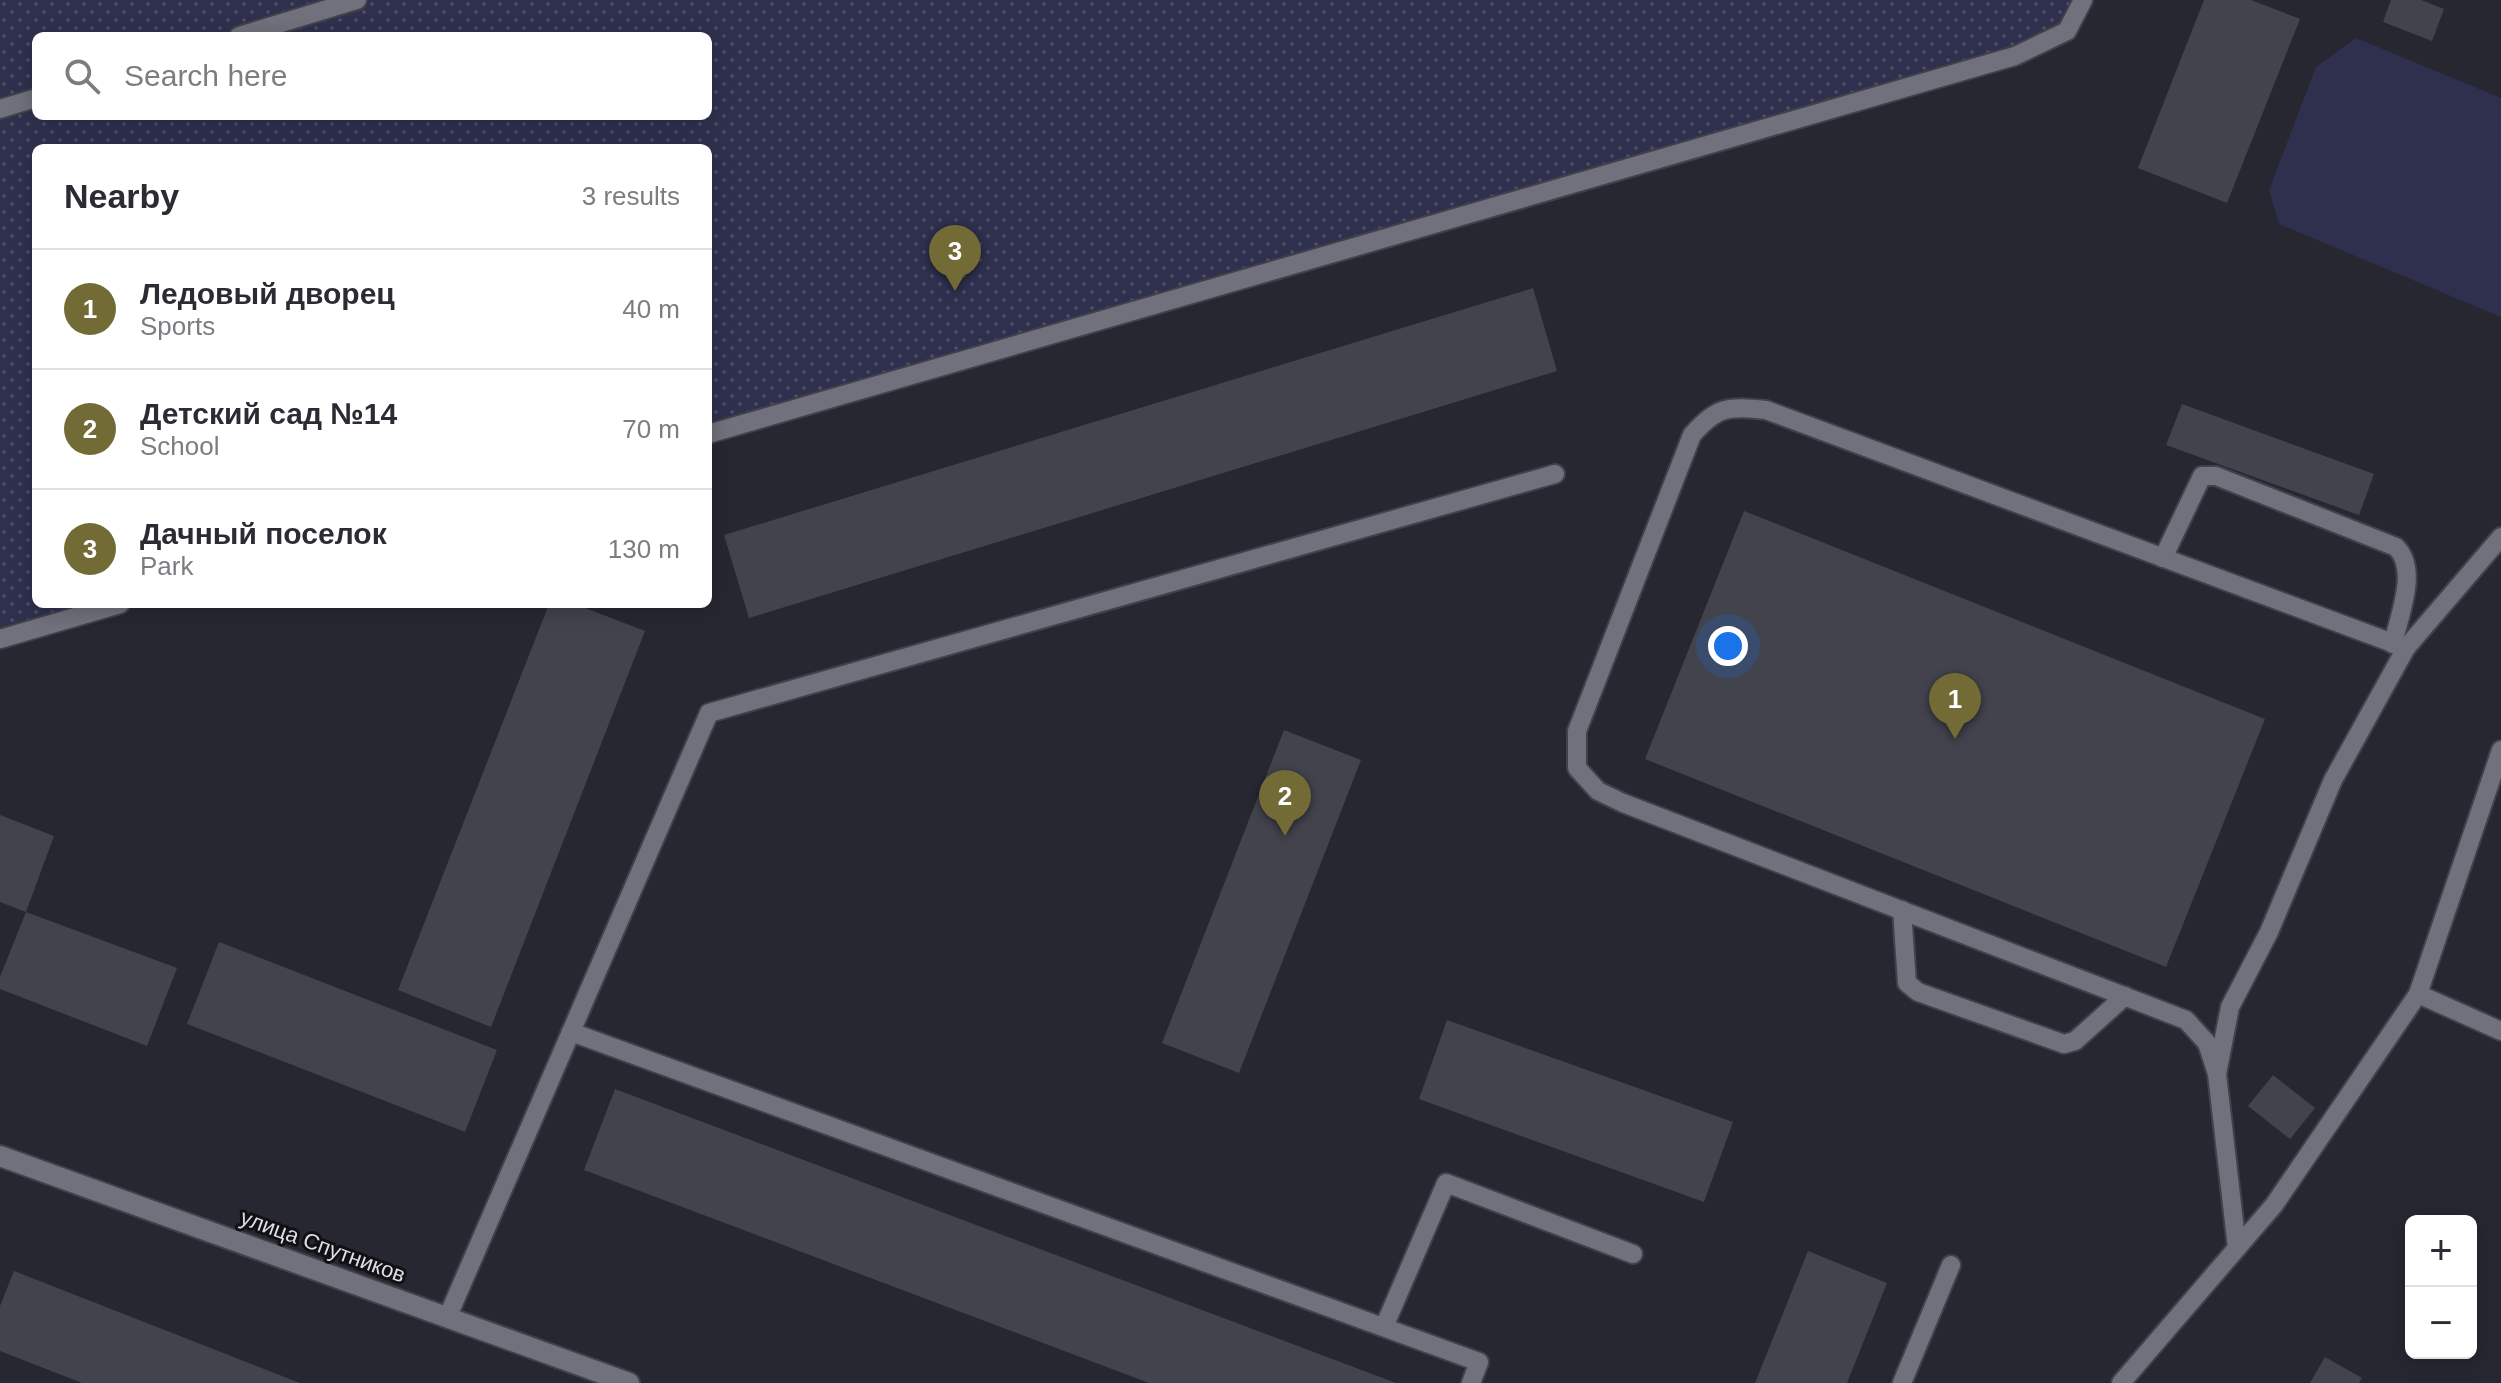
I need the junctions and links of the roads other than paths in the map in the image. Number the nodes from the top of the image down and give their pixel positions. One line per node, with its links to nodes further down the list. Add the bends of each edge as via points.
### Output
1 (357, 0): 3 (lane)
2 (2083, 0): 6 (lane, via 2067,31 2015,56)
3 (252, 32)
4 (32, 99): 5 (lane)
5 (0, 109)
6 (712, 433)
7 (1555, 474): 18 (lane, via 709,713)
8 (2501, 537): 12 (lane)
9 (2163, 558): 12 (lane); 12 (lane, via 2202,476 2216,476 2396,547 2409,571); 14 (lane, via 1766,410 1734,407 1709,415 1692,435 1577,731 1577,768 1598,791 1623,803)
10 (106, 608): 11 (lane)
11 (0, 639)
12 (2399, 646): 19 (lane, via 2230,1007)
13 (2501, 750): 15 (lane)
14 (1902, 910): 16 (lane); 16 (lane, via 1907,983 1918,992 2064,1044 2075,1041)
15 (2418, 994): 17 (lane); 21 (lane, via 2274,1205)
16 (2125, 996): 19 (lane, via 2186,1020 2207,1043)
17 (2501, 1031)
18 (571, 1032): 24 (lane); 25 (lane)
19 (2217, 1074): 21 (lane)
20 (0, 1156): 24 (street, улица Спутников)
21 (2237, 1248): 29 (lane)
22 (1633, 1254): 25 (lane, via 1446,1183)
23 (1951, 1265): 28 (lane)
24 (448, 1316): 26 (street, улица Спутников)
25 (1384, 1327): 27 (lane, via 1479,1362)
26 (629, 1383)
27 (1471, 1383)
28 (1902, 1383)
29 (2121, 1383)

